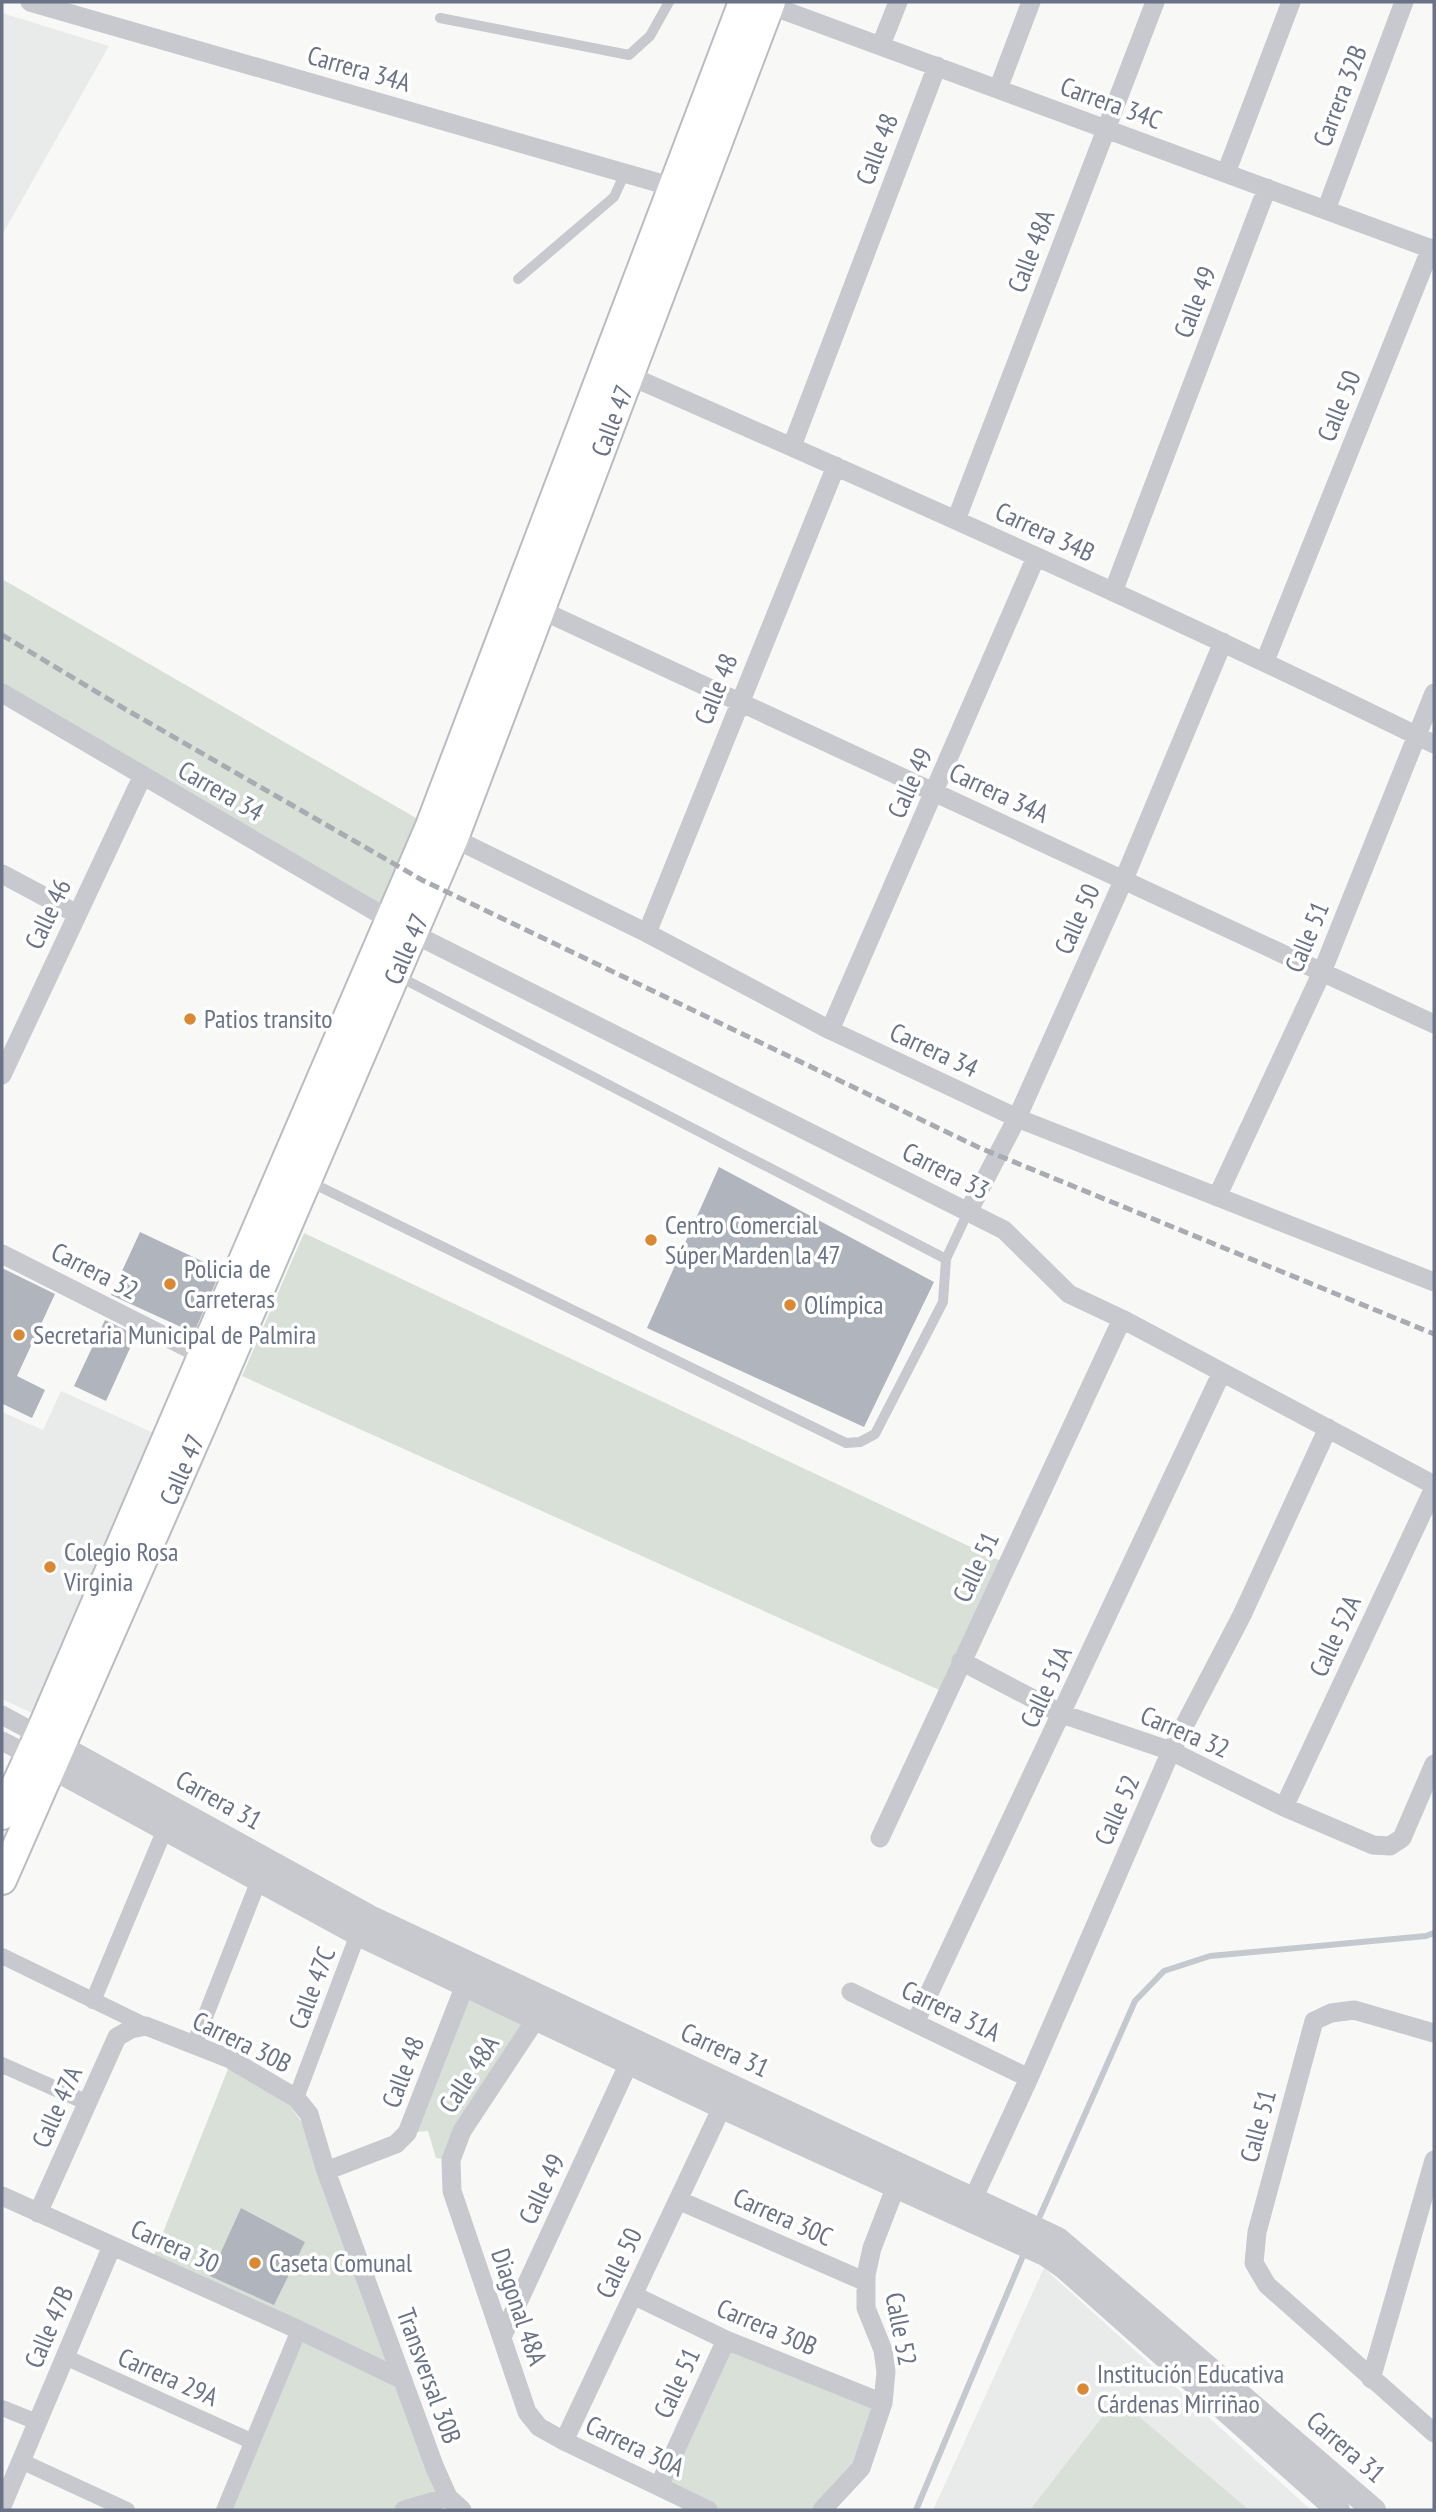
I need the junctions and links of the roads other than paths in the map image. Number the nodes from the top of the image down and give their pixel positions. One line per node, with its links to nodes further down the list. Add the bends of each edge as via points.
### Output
1 (30, 2): 14 (street, Carrera 34A)
2 (669, 2): 9 (lane, via 650,36 629,55)
3 (761, 2): 10 (street, Carrera 34C); 16 (main road, Calle 47); 21 (main road, Calle 47)
4 (898, 2): 10 (street)
5 (1031, 2): 12 (street)
6 (1155, 2): 13 (street, Calle 48A)
7 (1291, 2): 15 (street)
8 (1404, 2): 18 (street, Carrera 32B)
9 (440, 18)
10 (881, 45): 11 (street, Carrera 34C)
11 (937, 66): 12 (street, Carrera 34C); 22 (street, Calle 48)
12 (998, 89): 13 (street, Carrera 34C)
13 (1106, 129): 15 (street, Carrera 34C); 24 (street, Calle 48A)
14 (625, 173): 16 (street, Carrera 34A); 20 (lane, via 614,197)
15 (1226, 173): 17 (street, Carrera 34C)
16 (673, 187): 36 (main road, Calle 47)
17 (1266, 188): 18 (street, Carrera 34C); 26 (street, Calle 49)
18 (1326, 209): 19 (street, Carrera 34C)
19 (1432, 249): 29 (street, Calle 50)
20 (518, 279)
21 (630, 376): 22 (street, Carrera 34B); 27 (main road, Calle 47)
22 (792, 446): 23 (street, Carrera 34B)
23 (836, 466): 24 (street, Carrera 34B); 32 (street, Calle 48)
24 (956, 520): 25 (street, Carrera 34B)
25 (1036, 557): 26 (street, Carrera 34B); 35 (street, Calle 49)
26 (1113, 592): 28 (street, Carrera 34B)
27 (541, 610): 32 (street, Carrera 34A); 36 (main road, Calle 47)
28 (1223, 642): 29 (street, Carrera 34B); 38 (street, Calle 50)
29 (1265, 661): 33 (street, Carrera 34B)
30 (2, 693): 34 (street, Carrera 34)
31 (1434, 693): 33 (street, Calle 51)
32 (739, 701): 35 (street, Carrera 34A); 41 (street, Calle 48)
33 (1425, 740): 43 (street, Calle 51)
34 (143, 775): 39 (street, Calle 46); 40 (street, Carrera 34)
35 (935, 792): 38 (street, Carrera 34A); 46 (street, Calle 49)
36 (442, 832): 40 (main road, Calle 47); 41 (street, Carrera 34); 42 (main road, Calle 47)
37 (2, 874): 39 (street)
38 (1124, 879): 43 (street, Carrera 34A); 48 (street, Calle 50)
39 (77, 914): 47 (street, Calle 46)
40 (390, 920): 42 (street, Carrera 34); 56 (main road, Calle 47)
41 (647, 933): 46 (street, Carrera 34)
42 (414, 934): 44 (main road, Calle 47); 51 (street, Carrera 33)
43 (1322, 972): 45 (street, Carrera 34A); 50 (street, Calle 51)
44 (396, 974): 49 (main road, Calle 47); 53 (lane)
45 (1434, 1024)
46 (830, 1030): 48 (street, Carrera 34)
47 (2, 1074)
48 (1017, 1118): 50 (street, Carrera 34); 51 (street, Calle 50)
49 (307, 1181): 53 (lane, via 846,1443 875,1434 943,1302); 64 (main road, Calle 47)
50 (1217, 1197): 54 (street, Carrera 34)
51 (968, 1212): 53 (lane); 55 (street, Carrera 33, via 1004,1230 1069,1294)
52 (2, 1254): 56 (street, Carrera 32)
53 (946, 1259)
54 (1432, 1275)
55 (1122, 1319): 57 (street, Carrera 33); 60 (street, Calle 51)
56 (202, 1355): 64 (main road, Calle 47)
57 (1222, 1372): 58 (street, Carrera 33); 61 (street, Calle 51A)
58 (1328, 1428): 59 (street, Carrera 33); 65 (street, Calle 52, via 1242,1615)
59 (1434, 1487): 67 (street, Calle 52A)
60 (961, 1661): 61 (street, Carrera 32); 70 (street, Calle 51)
61 (1062, 1714): 65 (street, Carrera 32); 79 (street, Calle 51A)
62 (2, 1715): 64 (street, Carrera 31)
63 (2, 1741): 64 (street, Carrera 31)
64 (45, 1751): 68 (main road, Calle 47); 69 (street, Carrera 31); 71 (street, Carrera 31); 72 (main road, Calle 47)
65 (1171, 1751): 67 (street, Carrera 32); 85 (street, Calle 52)
66 (1434, 1763): 67 (street, Carrera 32, via 1402,1838 1391,1846 1373,1845)
67 (1284, 1807)
68 (2, 1815)
69 (165, 1829): 71 (street, Carrera 31); 77 (street)
70 (880, 1838)
71 (250, 1867): 73 (street, Carrera 31); 82 (street); 95 (street, Carrera 31, via 370,1917)
72 (2, 1880)
73 (358, 1934): 75 (street, Carrera 31); 87 (street, Calle 47C)
74 (2, 1956): 77 (street, Carrera 30B)
75 (465, 1985): 78 (street, Carrera 31); 91 (street, Calle 48, via 407,2133 396,2144)
76 (851, 1992): 79 (street, Carrera 31A)
77 (93, 2001): 80 (street, Carrera 30B)
78 (536, 2019): 83 (street, Carrera 31); 89 (street, Calle 48A, via 462,2131)
79 (915, 2023): 85 (street, Carrera 31A)
80 (138, 2027): 82 (street, Carrera 30B); 86 (street, Calle 47A, via 117,2037)
81 (1434, 2033): 105 (street, Calle 51, via 1354,2010 1314,2021 1256,2232 1254,2263 1267,2285)
82 (194, 2045): 87 (street, Carrera 30B, via 230,2059)
83 (629, 2063): 88 (street, Carrera 31); 102 (street, Calle 49)
84 (2, 2065): 86 (street)
85 (1029, 2078): 95 (street, Calle 52)
86 (88, 2103): 96 (street, Calle 47A)
87 (302, 2106): 91 (street, Transversal 30B)
88 (722, 2107): 92 (street, Carrera 31); 94 (street, Calle 50)
89 (451, 2160): 102 (street, Diagonal 48A, via 452,2191)
90 (1434, 2160): 105 (street)
91 (326, 2171): 106 (street, Transversal 30B)
92 (896, 2186): 95 (street, Carrera 31); 99 (street, Calle 52, via 872,2248)
93 (2, 2196): 96 (street, Carrera 30)
94 (678, 2200): 99 (street, Carrera 30C); 100 (street, Calle 50)
95 (969, 2208): 97 (street, Carrera 31)
96 (38, 2213): 98 (street, Carrera 30)
97 (1046, 2244): 123 (street, Carrera 31, via 1065,2268); 124 (street, Carrera 31, via 1058,2239)
98 (111, 2246): 101 (street, Carrera 30); 104 (street, Calle 47B)
99 (866, 2282): 107 (street, Calle 52, via 866,2308 883,2350)
100 (633, 2295): 103 (street, Carrera 30B); 113 (street, Calle 50)
101 (299, 2330): 106 (street, Carrera 30); 112 (street)
102 (502, 2337): 110 (street, Diagonal 48A, via 527,2412)
103 (726, 2340): 107 (street, Carrera 30B); 115 (street, Calle 51)
104 (65, 2357): 109 (street, Calle 47B); 112 (street, Carrera 29A)
105 (1371, 2379): 111 (street)
106 (402, 2380): 116 (street, Transversal 30B)
107 (883, 2403): 122 (street, Calle 52, via 861,2468)
108 (2, 2407): 109 (street)
109 (37, 2422): 114 (street, Calle 47B)
110 (539, 2427): 113 (street, Carrera 30A)
111 (1434, 2433)
112 (251, 2441): 119 (street)
113 (564, 2441): 115 (street, Carrera 30A)
114 (21, 2461): 117 (street, Calle 47B); 118 (street)
115 (659, 2486): 121 (street, Carrera 30A)
116 (455, 2504): 120 (street)
117 (2, 2506)
118 (127, 2510)
119 (224, 2510)
120 (404, 2510)
121 (708, 2510)
122 (822, 2510)
123 (1338, 2510)
124 (1374, 2510)

